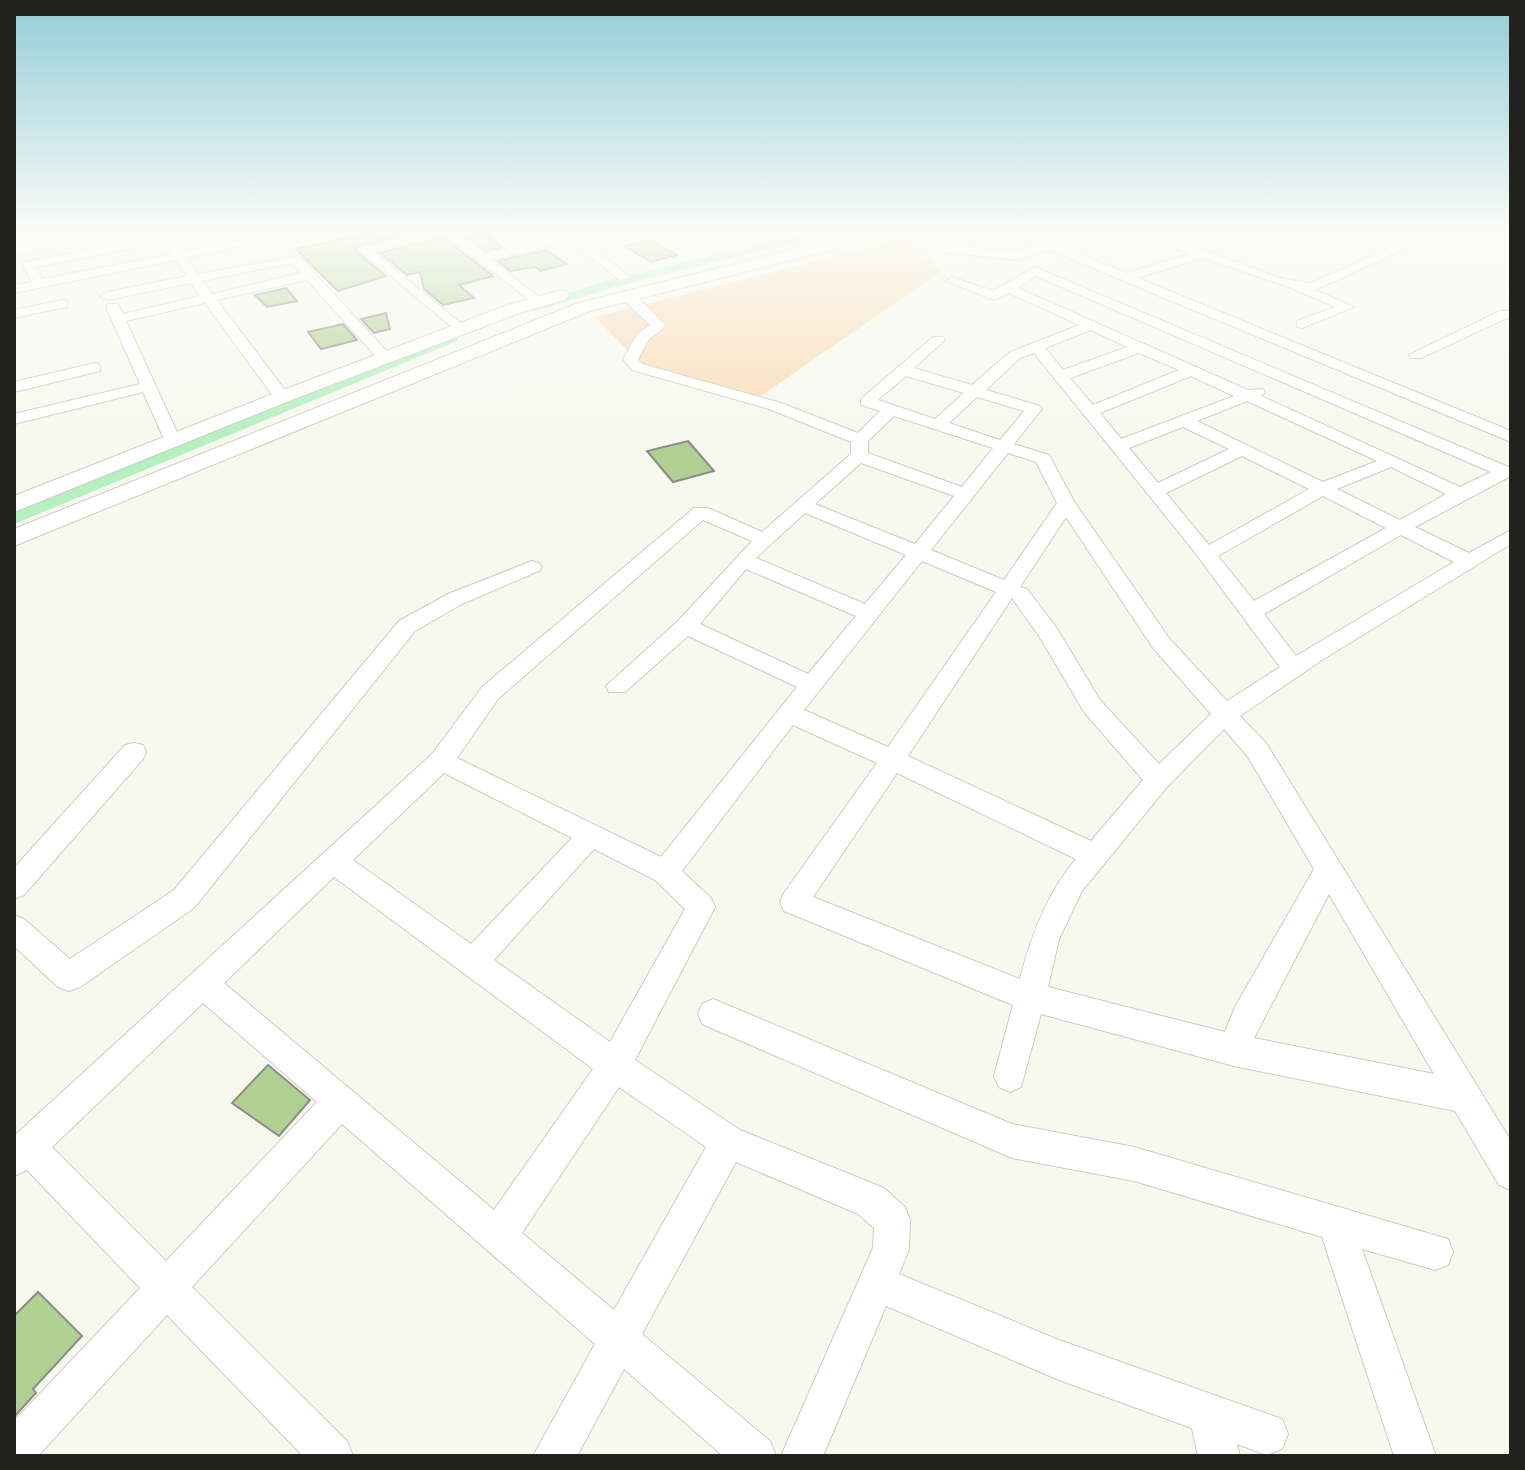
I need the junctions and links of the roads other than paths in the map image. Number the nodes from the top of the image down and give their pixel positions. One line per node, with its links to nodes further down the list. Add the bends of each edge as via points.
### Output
1 (109, 301): 17 (street)
2 (198, 301): 17 (street)
3 (211, 301): 36 (street)
4 (333, 301): 25 (street)
5 (425, 301): 20 (street)
6 (545, 301): 13 (main road)
7 (590, 301): 58 (main road)
8 (633, 301): 46 (street, via 659,326 643,336 630,359 637,367 775,406)
9 (1037, 301): 19 (street)
10 (1104, 301): 31 (street)
11 (1179, 301): 26 (street)
12 (1330, 301): 18 (street, via 1347,307)
13 (537, 302): 20 (main road)
14 (62, 304): 15 (street)
15 (14, 314)
16 (1511, 315): 24 (street)
17 (118, 319): 32 (street)
18 (1302, 324)
19 (1092, 325): 22 (street); 23 (street)
20 (459, 329): 25 (main road)
21 (938, 340): 28 (street)
22 (1036, 346): 30 (street); 34 (street, via 1015,355)
23 (1141, 347): 29 (street); 30 (street)
24 (1416, 355)
25 (385, 358): 36 (main road)
26 (1330, 363): 31 (street); 42 (street)
27 (95, 368): 33 (street)
28 (904, 370): 34 (street); 37 (street, via 867,402)
29 (1193, 370): 35 (street); 38 (street)
30 (1061, 376): 38 (street)
31 (1289, 380): 35 (street); 51 (street, via 1505,472)
32 (149, 386): 39 (street); 43 (street)
33 (14, 387)
34 (974, 391): 41 (street); 44 (street, via 1034,409)
35 (1249, 396): 40 (street); 48 (street)
36 (282, 397): 43 (main road)
37 (891, 410): 41 (street); 46 (street)
38 (1089, 412): 45 (street)
39 (14, 419)
40 (1184, 421): 45 (street); 47 (street)
41 (937, 425): 44 (street)
42 (1511, 437)
43 (173, 441): 54 (main road)
44 (1005, 447): 52 (street); 53 (street, via 1043,459)
45 (1117, 447): 50 (street)
46 (860, 448): 52 (street); 55 (street)
47 (1243, 449): 49 (street); 50 (street)
48 (1392, 461): 49 (street); 51 (street)
49 (1322, 489): 56 (street); 61 (street)
50 (1153, 492): 61 (street)
51 (1460, 494): 56 (street)
52 (967, 495): 60 (street)
53 (1066, 503): 65 (street); 73 (street, via 1161,643)
54 (14, 505)
55 (802, 505): 59 (street); 60 (street)
56 (1402, 527): 63 (street); 66 (street)
57 (1511, 536): 63 (street)
58 (14, 538)
59 (765, 540): 62 (street); 76 (street, via 701,512 490,693)
60 (920, 553): 65 (street); 67 (street)
61 (1209, 553): 66 (street)
62 (743, 560): 67 (street); 68 (street)
63 (1469, 561): 69 (street)
64 (532, 567): 84 (street, via 407,626 184,899 69,977)
65 (1008, 589): 75 (street); 77 (street, via 1020,594 1092,706)
66 (1253, 611): 69 (street)
67 (870, 614): 70 (street)
68 (686, 626): 70 (street); 71 (street)
69 (1294, 669): 73 (street)
70 (812, 685): 72 (street)
71 (617, 686)
72 (789, 713): 75 (street); 82 (street)
73 (1224, 715): 77 (street); 81 (street, via 1257,750)
74 (134, 752): 83 (street)
75 (893, 760): 79 (street); 87 (street, via 794,902)
76 (441, 761): 78 (street); 80 (street)
77 (1158, 780): 79 (street)
78 (591, 835): 82 (street); 85 (street)
79 (1096, 856): 87 (street, via 1072,883 1045,938)
80 (334, 862): 85 (street); 86 (street)
81 (1328, 869): 89 (street, via 1246,1017); 92 (street)
82 (665, 872): 90 (street, via 701,907)
83 (14, 887)
84 (14, 928)
85 (473, 962): 90 (street)
86 (202, 983): 93 (street); 95 (street)
87 (1030, 997): 89 (street); 91 (street)
88 (713, 1014): 97 (street, via 1012,1141 1134,1164)
89 (1234, 1050): 92 (street)
90 (615, 1065): 94 (street); 98 (street)
91 (1010, 1076)
92 (1464, 1096): 96 (street)
93 (340, 1102): 98 (street); 101 (street)
94 (728, 1142): 100 (street, via 871,1201 892,1220 891,1249); 102 (street)
95 (21, 1153): 101 (street)
96 (1511, 1173)
97 (1335, 1222): 99 (street); 111 (street)
98 (498, 1236): 102 (street)
99 (1435, 1252)
100 (876, 1283): 103 (street, via 1059,1360); 109 (street)
101 (167, 1289): 105 (street); 106 (street)
102 (618, 1341): 107 (street); 108 (street)
103 (1209, 1413): 104 (street); 110 (street)
104 (1267, 1434)
105 (14, 1451)
106 (332, 1456)
107 (554, 1456)
108 (755, 1456)
109 (802, 1456)
110 (1219, 1456)
111 (1415, 1456)

